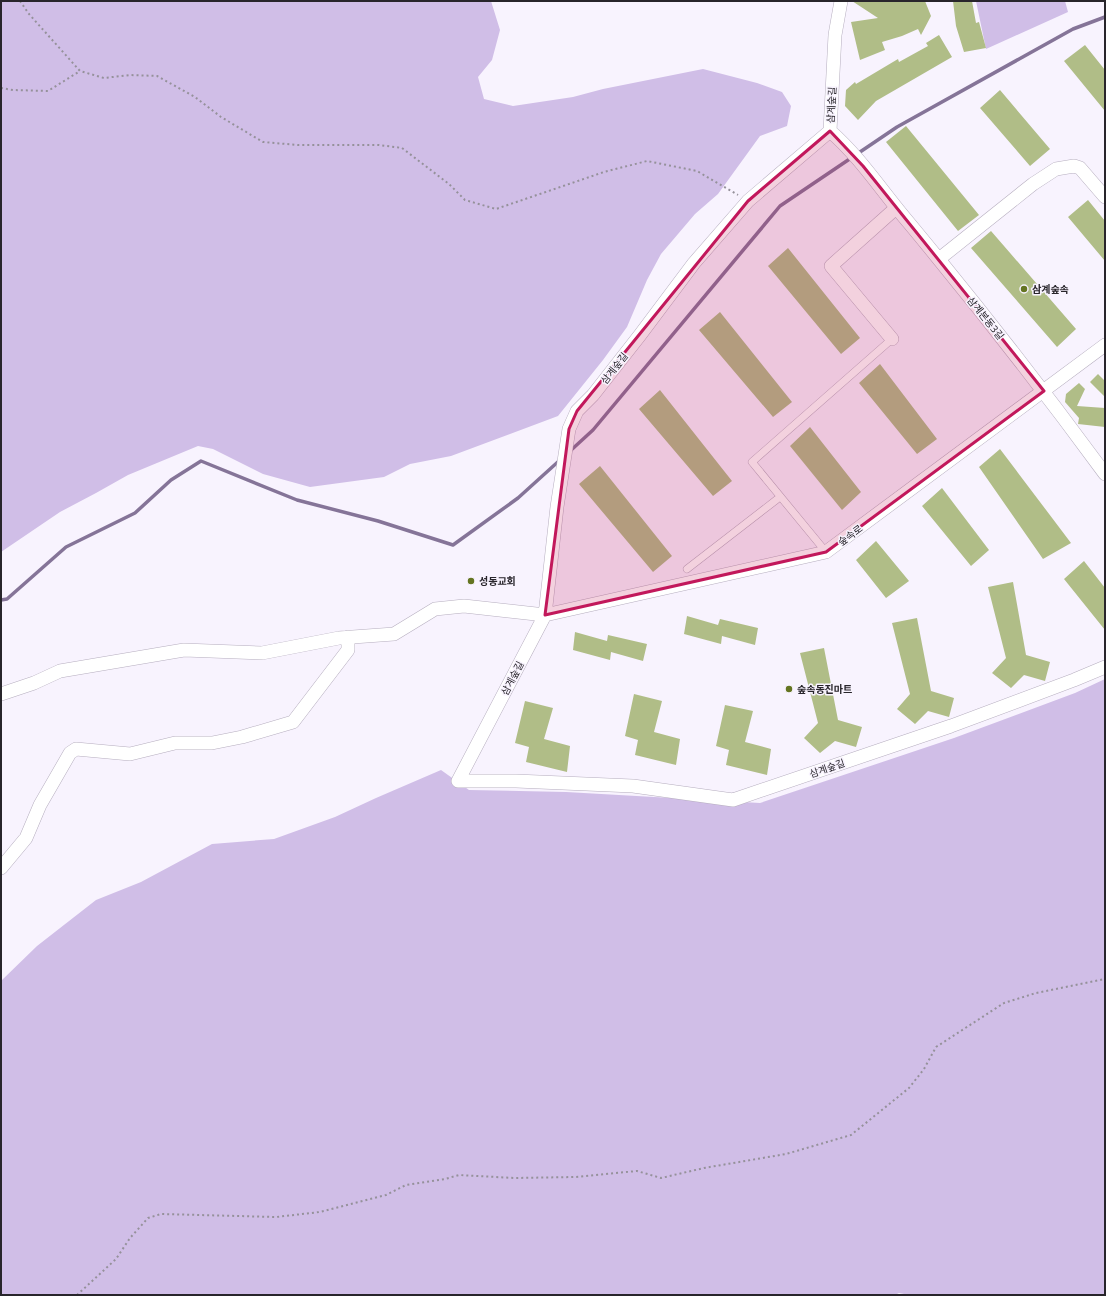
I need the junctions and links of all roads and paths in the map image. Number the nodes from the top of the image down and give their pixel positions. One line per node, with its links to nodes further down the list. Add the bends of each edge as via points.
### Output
1 (20, 1): 3 (path)
2 (841, 1): 5 (street, 삼계숲길, via 835,35)
3 (80, 71): 4 (path, via 48,91); 7 (path, via 104,78 130,75 157,76 195,97 220,117 263,142 298,145 380,145 402,148 449,184 465,200 496,209 604,172 647,161 697,171)
4 (1, 88)
5 (830, 132): 7 (street, 삼계숲길); 8 (street, 삼계본동3길, via 864,166)
6 (1105, 197): 9 (street, via 1080,168 1074,166 1056,169 1033,184)
7 (748, 201): 17 (street, 삼계숲길, via 694,263 598,389 577,411 569,429 557,507)
8 (896, 208): 9 (street, 삼계본동3길); 10 (street, via 832,266)
9 (939, 260): 12 (street, 삼계본동3길)
10 (892, 339): 14 (lane, via 752,462)
11 (1105, 345): 12 (street, 숲속로)
12 (1044, 391): 13 (street, 삼계본동3길); 15 (street, 숲속로)
13 (1105, 474)
14 (780, 497): 15 (lane); 16 (lane)
15 (826, 552): 17 (street, 숲속로)
16 (687, 569)
17 (546, 615): 18 (street, 숲속로, via 464,606 442,608 435,609 394,634); 19 (street, 삼계숲길, via 458,781 633,786 733,800 951,726)
18 (348, 637): 20 (street, 숲속로, via 262,653 184,650 60,671); 21 (street, via 348,650 293,722 242,738 212,743 175,743 130,754 76,749 70,753 40,805 26,838)
19 (1105, 667)
20 (1, 694)
21 (1, 868)
22 (1105, 979): 23 (path, via 1036,993 1004,1003 936,1047 924,1070 909,1088 851,1135 839,1139 786,1154 661,1178 637,1171 575,1177 459,1175 406,1185 386,1195 320,1212 276,1216 161,1214 148,1218 116,1258)
23 (77, 1295)

